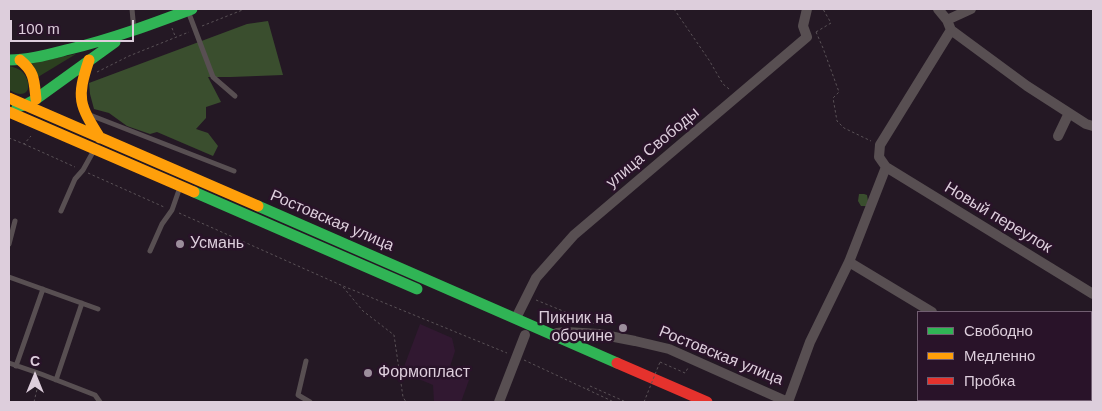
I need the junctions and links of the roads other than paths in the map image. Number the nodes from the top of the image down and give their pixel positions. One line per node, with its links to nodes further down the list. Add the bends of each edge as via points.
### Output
1 (132, 9): 7 (lane)
2 (807, 9): 36 (street, улица Свободы, via 803,26 807,37 574,235 536,278)
3 (938, 9): 6 (street)
4 (971, 9): 6 (street)
5 (190, 10): 7 (main road); 10 (lane, via 213,77)
6 (949, 25): 16 (street, via 1027,86); 21 (street, via 880,145 879,157)
7 (134, 31): 8 (main road, via 52,54); 9 (main road)
8 (14, 60): 12 (main road, via 29,67)
9 (89, 60): 12 (main road); 15 (main road, via 80,99)
10 (235, 96)
11 (9, 98): 13 (main road, Ростовская улица)
12 (36, 98): 13 (main road)
13 (25, 105): 14 (main road); 19 (main road, Ростовская улица)
14 (9, 111): 20 (main road, Ростовская улица)
15 (85, 113): 19 (main road); 22 (lane)
16 (1069, 113): 17 (street); 18 (street)
17 (1093, 126)
18 (1058, 136)
19 (100, 138): 36 (main road, Ростовская улица)
20 (94, 150): 23 (main road, Ростовская улица); 24 (lane, via 75,179)
21 (886, 167): 28 (street); 32 (street, Новый переулок)
22 (234, 171)
23 (180, 187): 27 (lane, via 172,210); 31 (main road, Ростовская улица)
24 (61, 211)
25 (15, 221): 26 (lane)
26 (9, 244)
27 (150, 251)
28 (849, 262): 35 (street); 47 (street, via 810,342)
29 (9, 277): 30 (lane)
30 (43, 289): 33 (lane); 41 (lane)
31 (425, 292)
32 (1093, 294)
33 (82, 303): 34 (lane); 42 (lane)
34 (98, 309)
35 (930, 311)
36 (516, 318): 37 (main road, Ростовская улица)
37 (551, 334): 46 (main road, Ростовская улица); 47 (street, Ростовская улица, via 600,334 669,349)
38 (525, 335): 45 (street)
39 (306, 361): 44 (lane, via 298,395)
40 (9, 363): 41 (lane)
41 (16, 366): 42 (lane)
42 (56, 380): 43 (lane, via 95,395)
43 (100, 402)
44 (310, 402)
45 (499, 402)
46 (707, 402)
47 (788, 402)

